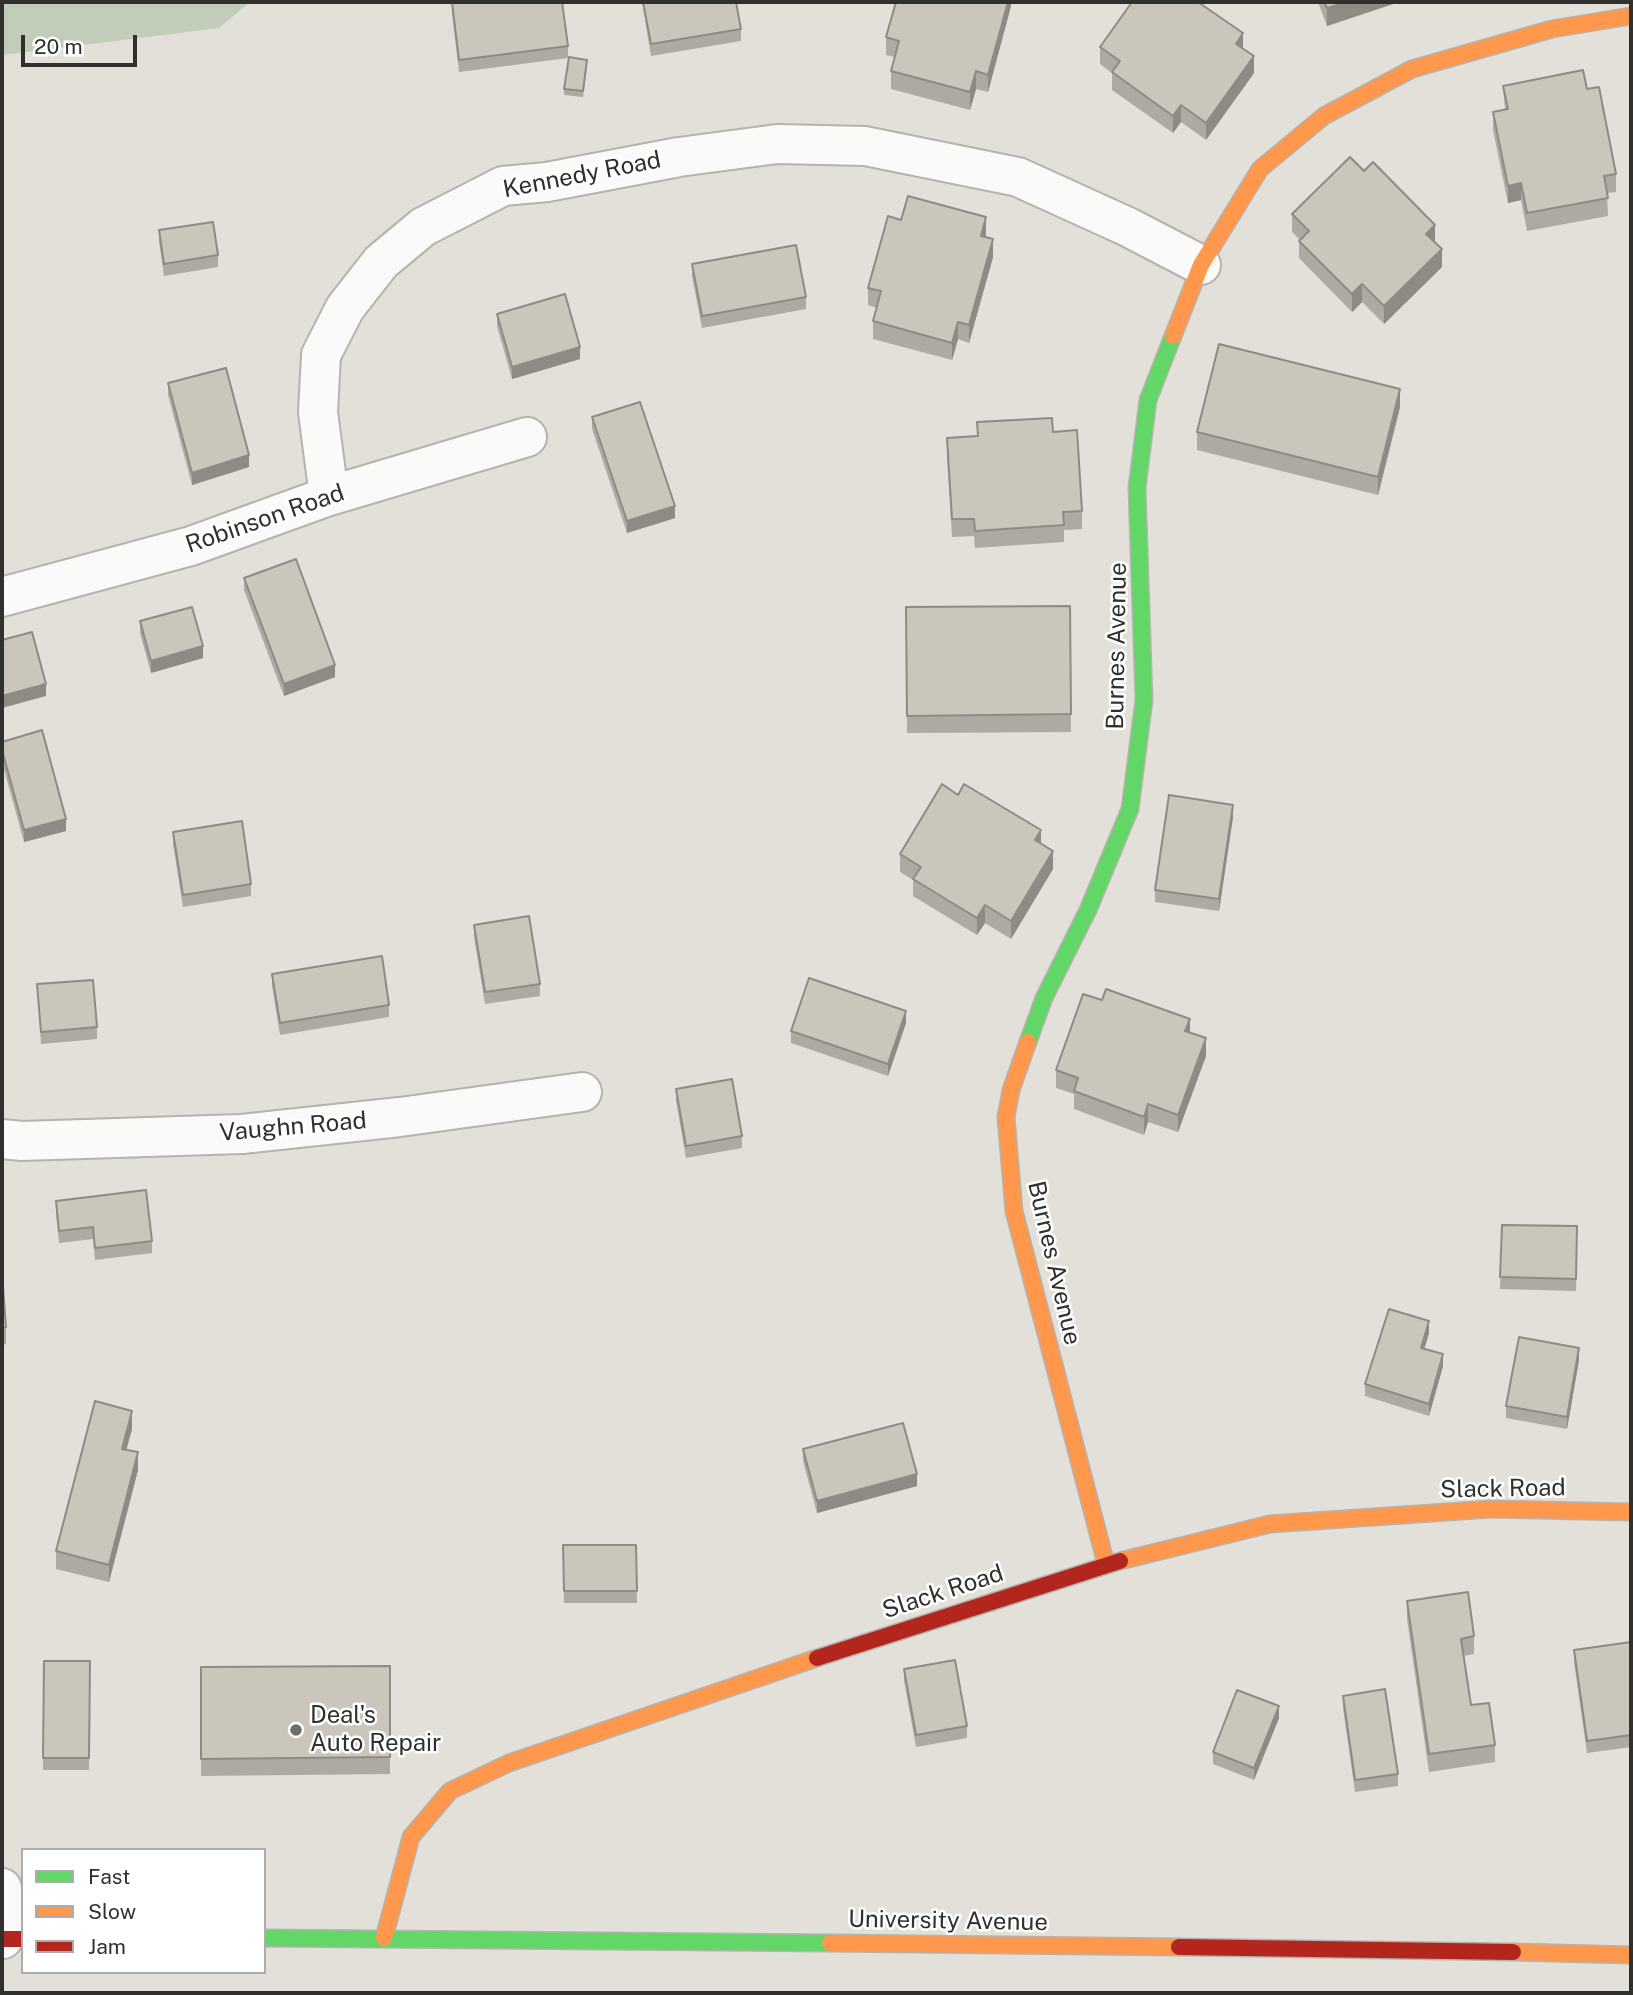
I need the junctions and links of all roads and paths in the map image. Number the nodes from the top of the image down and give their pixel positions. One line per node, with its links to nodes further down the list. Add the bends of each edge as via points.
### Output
1 (1631, 16): 2 (street, Burnes Avenue, via 1552,29 1412,68 1324,116 1260,169)
2 (1201, 265): 4 (street, Kennedy Road, via 1018,177 865,146 777,144 503,186 423,227 381,262 345,308 321,355 318,412); 9 (street, Burnes Avenue, via 1148,400 1137,488 1144,699 1130,809 1088,910 1044,998 1006,1117 1014,1212)
3 (527, 438): 4 (street, Robinson Road)
4 (329, 495): 5 (street, Robinson Road, via 191,546)
5 (2, 597)
6 (582, 1092): 7 (street, Vaughn Road, via 242,1134)
7 (2, 1139)
8 (1631, 1512): 9 (street, Slack Road, via 1491,1509 1270,1524)
9 (1106, 1564): 11 (street, Slack Road, via 521,1758 450,1791 411,1837)
10 (2, 1888): 13 (street)
11 (384, 1937): 12 (street, University Avenue); 14 (street, University Avenue)
12 (266, 1938)
13 (9, 1939)
14 (1631, 1955)

